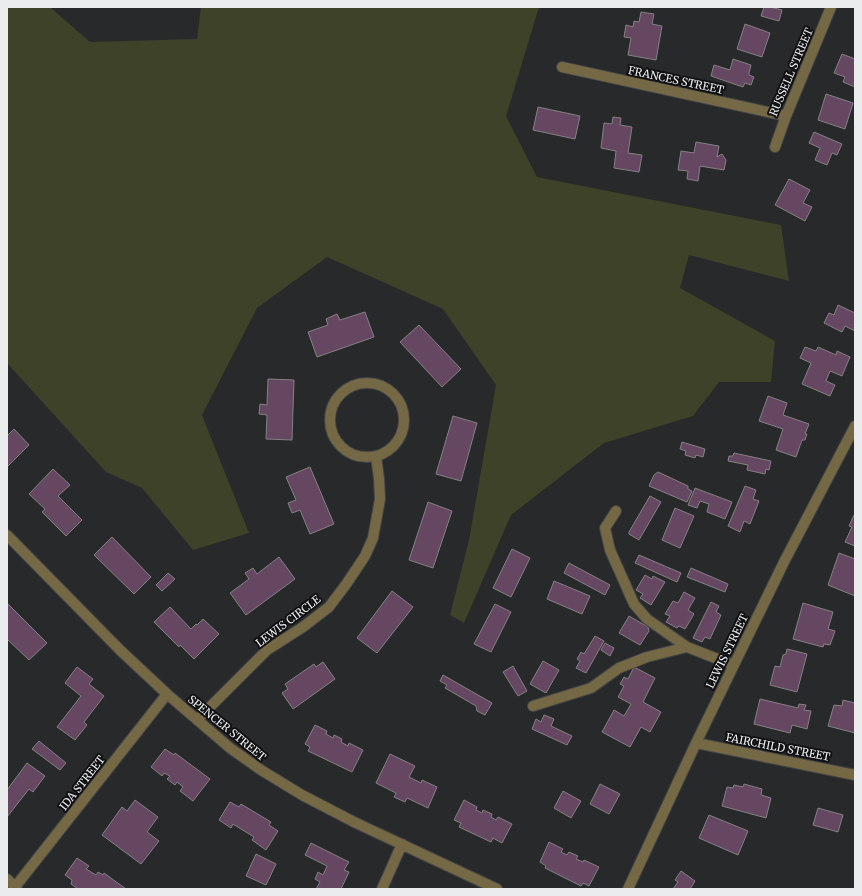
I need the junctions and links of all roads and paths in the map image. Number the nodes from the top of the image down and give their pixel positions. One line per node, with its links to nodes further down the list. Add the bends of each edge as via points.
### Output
1 (832, 7): 3 (street, RUSSELL STREET)
2 (562, 67): 3 (street, FRANCES STREET)
3 (786, 116): 4 (street, RUSSELL STREET)
4 (775, 147)
5 (855, 426): 10 (street, LEWIS STREET)
6 (376, 456): 6 (street, via 396,443 402,432 403,409 398,398 389,389 366,382 354,384 336,398 330,419 331,430 336,441 354,455); 13 (street, LEWIS CIRCLE, via 380,498 373,538 365,556 347,583 328,606 268,650)
7 (616, 511): 9 (street, via 605,528 610,550 634,604 647,619)
8 (7, 535): 11 (street, SPENCER STREET)
9 (687, 647): 10 (street); 12 (street, via 647,657 619,668 591,688)
10 (734, 665): 14 (street, LEWIS STREET)
11 (167, 694): 13 (street, SPENCER STREET); 18 (street, IDA STREET)
12 (534, 706)
13 (197, 720): 16 (street, SPENCER STREET, via 230,748 302,795)
14 (696, 743): 15 (street, FAIRCHILD STREET); 21 (street, LEWIS STREET)
15 (855, 775)
16 (402, 844): 19 (street); 20 (street, SPENCER STREET)
17 (7, 879): 18 (street)
18 (16, 888)
19 (382, 889)
20 (497, 889)
21 (628, 889)

